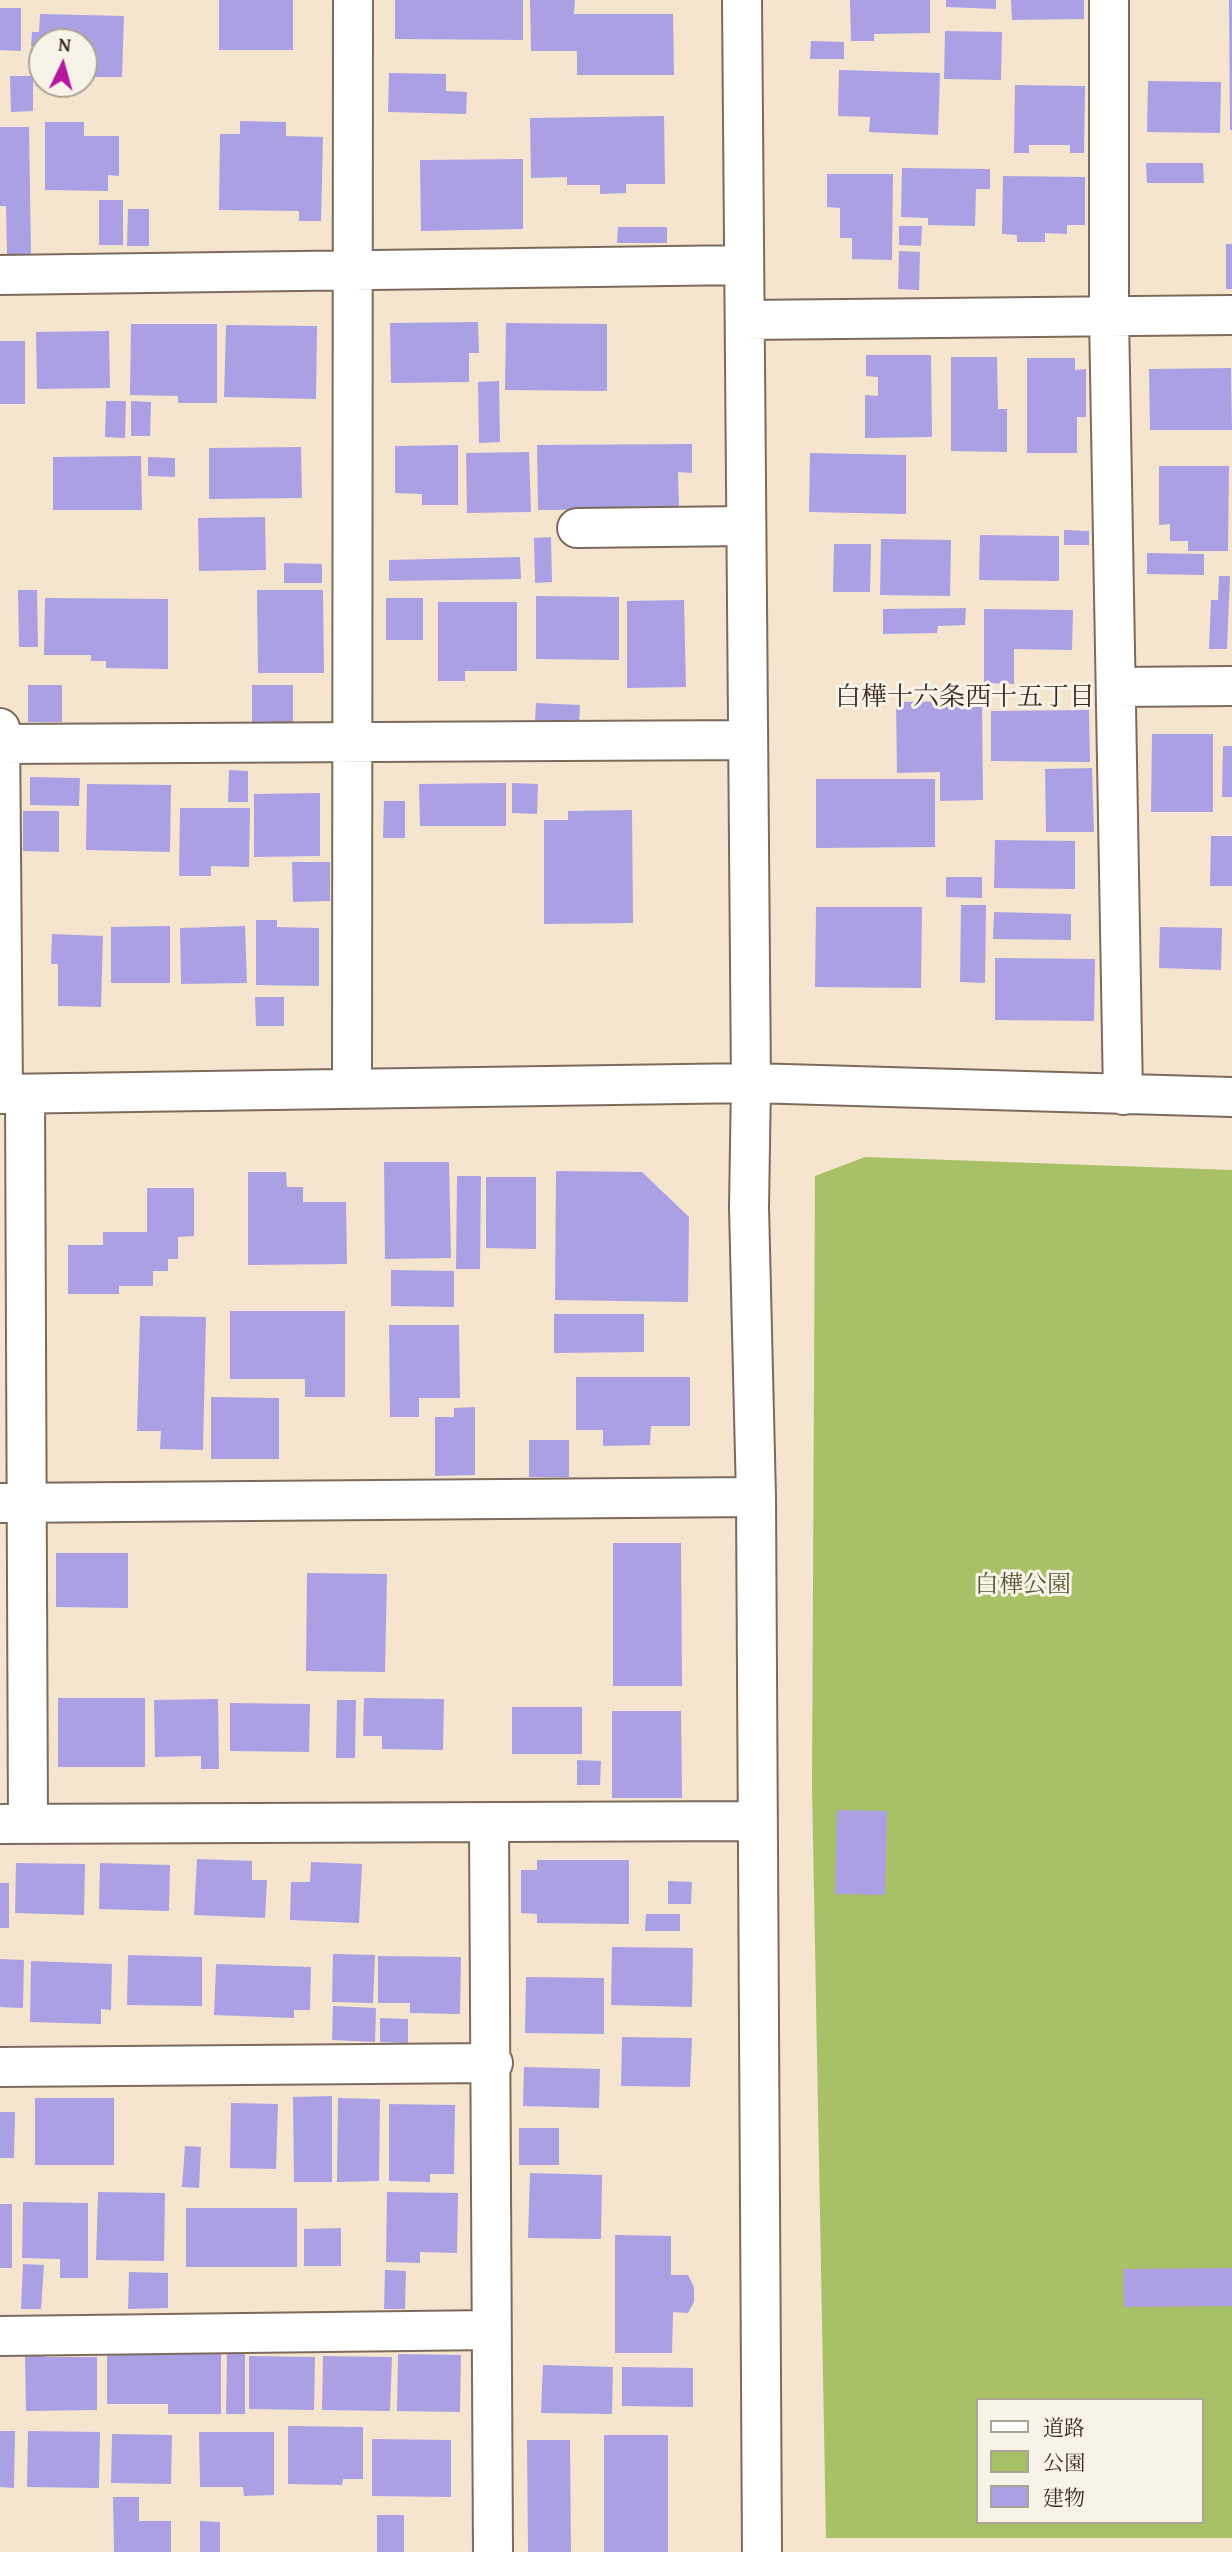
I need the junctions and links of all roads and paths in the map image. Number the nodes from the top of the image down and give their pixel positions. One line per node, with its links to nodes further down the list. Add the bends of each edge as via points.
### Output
1 (353, 0): 5 (street)
2 (742, 0): 4 (street)
3 (1109, 0): 8 (street)
4 (744, 265): 5 (street); 9 (street)
5 (355, 270): 6 (street); 16 (street)
6 (0, 275)
7 (1232, 315): 8 (street)
8 (1109, 316): 9 (street); 13 (street)
9 (745, 320): 10 (street)
10 (746, 526): 11 (street); 15 (street)
11 (577, 528)
12 (1232, 686): 13 (street)
13 (1118, 687): 21 (street)
14 (0, 728): 17 (street)
15 (748, 740): 16 (street); 18 (street)
16 (353, 743): 17 (street); 19 (street)
17 (0, 744): 20 (street)
18 (751, 1083): 19 (street); 21 (street); 23 (street)
19 (352, 1088): 20 (street)
20 (9, 1094): 24 (street)
21 (1123, 1094): 22 (street)
22 (1232, 1097)
23 (756, 1497): 24 (street); 25 (street)
24 (13, 1503): 27 (street)
25 (756, 1821): 26 (street); 33 (street)
26 (489, 1822): 27 (street); 28 (street)
27 (14, 1824)
28 (492, 2063): 29 (street); 30 (street)
29 (0, 2067)
30 (491, 2330): 31 (street); 32 (street)
31 (0, 2336)
32 (493, 2552)
33 (762, 2552)

